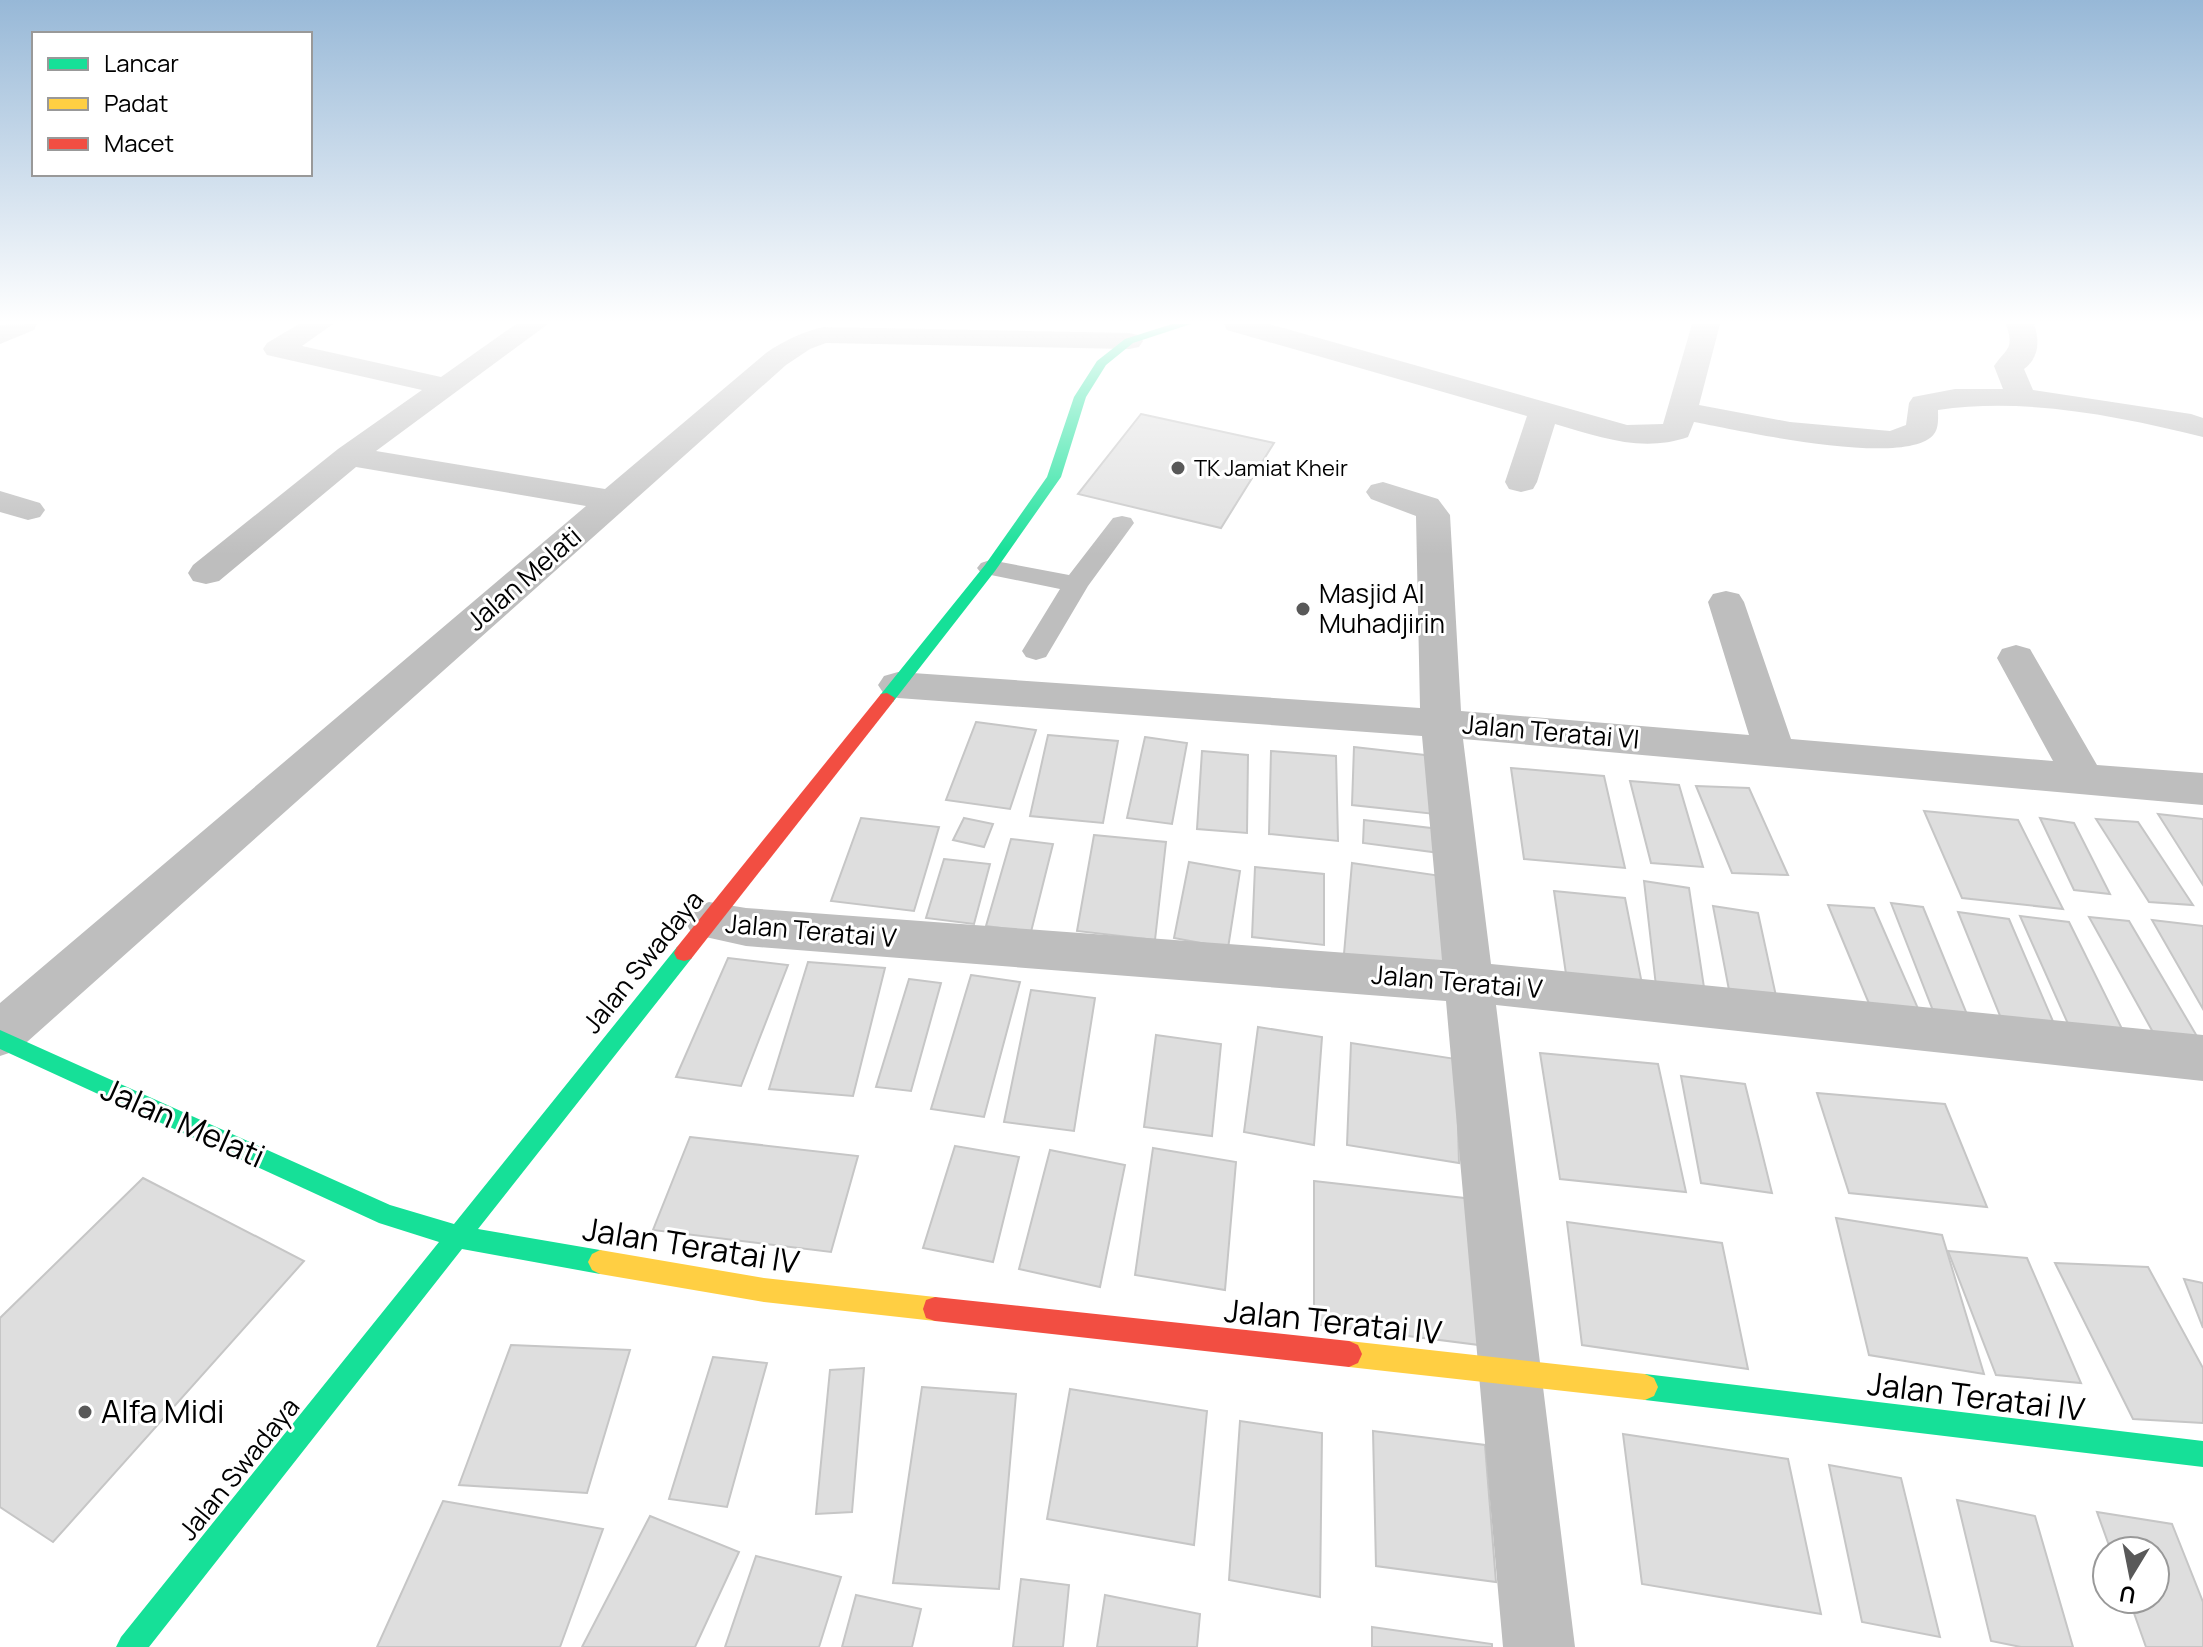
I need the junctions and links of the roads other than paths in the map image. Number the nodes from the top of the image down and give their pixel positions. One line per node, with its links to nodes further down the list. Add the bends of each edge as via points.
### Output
1 (427, 401): 12 (street)
2 (729, 401): 16 (street, Jalan Melati)
3 (1079, 401): 18 (street, Jalan Swadaya, via 1054,477)
4 (1508, 401): 8 (street)
5 (1685, 401): 9 (street)
6 (1934, 401): 9 (street, via 1924,403 1921,430 1893,441 1790,431)
7 (2035, 401): 10 (street)
8 (1544, 411): 9 (street, via 1647,436 1677,430); 14 (street)
9 (1682, 411)
10 (2203, 428)
11 (2203, 434): 13 (street, via 2197,442)
12 (349, 456): 16 (street); 19 (street)
13 (2203, 456)
14 (1521, 482)
15 (1383, 492): 25 (street, via 1426,506 1433,515)
16 (615, 501): 31 (street, Jalan Melati)
17 (1122, 523): 20 (lane)
18 (990, 568): 20 (lane); 24 (street, Jalan Swadaya)
19 (206, 573)
20 (1076, 584): 22 (lane)
21 (1726, 602): 26 (street)
22 (1036, 651)
23 (2016, 658): 27 (street)
24 (898, 685): 25 (street, Jalan Teratai VI); 29 (street, Jalan Swadaya)
25 (1441, 723): 26 (street, Jalan Teratai VI); 30 (street)
26 (1774, 750): 27 (street, Jalan Teratai VI)
27 (2084, 779): 28 (street, Jalan Teratai VI)
28 (2203, 789)
29 (709, 921): 30 (street, Jalan Teratai V); 33 (street, Jalan Swadaya)
30 (1469, 982): 32 (street, Jalan Teratai V); 34 (street)
31 (0, 1036): 33 (street, Jalan Melati, via 387,1215)
32 (2203, 1058)
33 (458, 1237): 34 (street, Jalan Teratai IV, via 764,1290); 36 (street, Jalan Swadaya)
34 (1510, 1371): 35 (street, Jalan Teratai IV); 37 (street)
35 (2203, 1454)
36 (131, 1647)
37 (1539, 1647)

